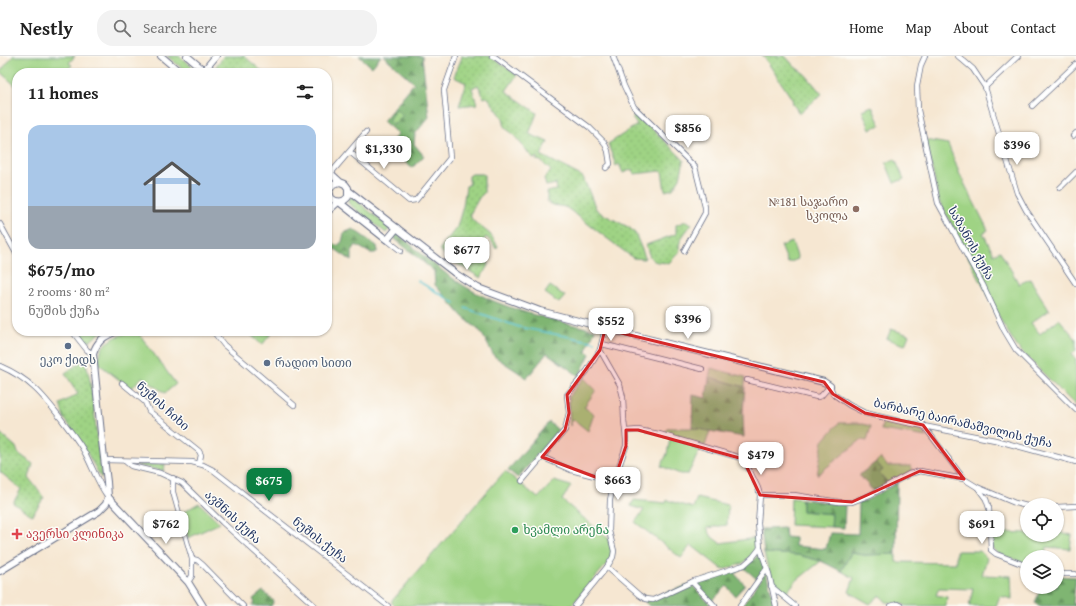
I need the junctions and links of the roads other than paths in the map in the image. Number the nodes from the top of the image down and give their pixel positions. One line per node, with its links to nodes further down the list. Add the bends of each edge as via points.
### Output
1 (161, 56): 11 (street)
2 (187, 56): 12 (street)
3 (216, 56): 13 (street)
4 (456, 56): 17 (street, via 444,90 450,158 416,200 409,201)
5 (492, 56): 18 (street, via 589,127 606,146 610,164)
6 (614, 56): 33 (street, via 634,107 695,167 705,213)
7 (925, 56): 49 (street, საზანოს ქუჩა, via 918,86 918,110 938,203 1016,350)
8 (958, 56): 14 (street, via 974,69)
9 (1018, 56): 14 (street)
10 (1076, 64): 15 (street)
11 (175, 68)
12 (200, 68)
13 (208, 68)
14 (985, 87): 35 (street, via 1017,193)
15 (1032, 106)
16 (366, 132): 17 (street)
17 (350, 152): 19 (street)
18 (606, 168)
19 (332, 169)
20 (1076, 172): 24 (street)
21 (332, 175): 22 (street)
22 (340, 182): 23 (street); 25 (street, via 347,186)
23 (332, 186)
24 (1060, 188)
25 (349, 191): 27 (street, via 348,197); 30 (street, ბარბარე ბაირამაშვილის ქუჩა)
26 (332, 199): 27 (street)
27 (338, 202): 28 (street); 31 (street)
28 (332, 207)
29 (0, 224): 32 (street)
30 (397, 228): 31 (street); 36 (street, ბარბარე ბაირამაშვილის ქუჩა, via 478,288 540,311)
31 (387, 240): 34 (street)
32 (12, 246)
33 (684, 250)
34 (401, 251)
35 (1076, 284)
36 (605, 328): 40 (street); 47 (street, ბარბარე ბაირამაშვილის ქუჩა, via 824,382)
37 (76, 336): 42 (street)
38 (107, 336): 42 (street, via 102,339)
39 (217, 336): 48 (street, via 224,346)
40 (602, 344): 41 (street); 44 (street)
41 (600, 350): 51 (street, via 620,385); 52 (street, via 587,371 566,395 569,413 565,430)
42 (93, 354): 53 (street)
43 (0, 366): 63 (street, via 40,392 78,441 100,487)
44 (702, 369)
45 (747, 380): 47 (street, via 817,397)
46 (122, 384): 56 (street, ნუშის ჩიხი, via 145,402 149,411 199,451)
47 (830, 386): 50 (street, ბარბარე ბაირამაშვილის ქუჩა, via 833,394 866,413)
48 (294, 405)
49 (1076, 410)
50 (923, 425): 55 (street, ბარბარე ბაირამაშვილის ქუჩა, via 995,440); 58 (street)
51 (626, 431): 60 (street, via 626,446); 62 (street, via 638,430 659,434 742,459)
52 (542, 457): 59 (street); 60 (street, via 571,470)
53 (104, 460): 54 (street, ნუშის ქუჩა); 63 (street)
54 (126, 462): 56 (street, ნუშის ქუჩა); 57 (street, ავშნის ქუჩა, via 131,466)
55 (1076, 462)
56 (199, 464): 81 (street, ნუშის ქუჩა, via 213,470)
57 (173, 478): 68 (street, via 173,492); 80 (street, ავშნის ქუჩა, via 182,483)
58 (964, 479): 61 (street); 62 (street, via 920,471 852,502 794,495)
59 (522, 481)
60 (614, 481): 70 (street, via 610,500 609,531 614,551)
61 (977, 487): 64 (street); 69 (street, via 989,508 991,550)
62 (760, 495): 67 (street)
63 (108, 497): 72 (street, via 106,504 99,511); 75 (street)
64 (1020, 504)
65 (1076, 506): 66 (street)
66 (1064, 507)
67 (760, 548): 71 (street); 76 (street, via 744,565)
68 (192, 559): 75 (street, via 192,576); 79 (street, via 203,565)
69 (1020, 563)
70 (607, 567): 76 (street, via 645,599 653,600); 82 (street)
71 (767, 568): 77 (street); 84 (street)
72 (0, 571)
73 (1064, 574): 74 (street)
74 (1075, 574)
75 (188, 582): 78 (street)
76 (692, 582): 83 (street)
77 (771, 586): 85 (street); 86 (street)
78 (203, 606)
79 (242, 606)
80 (315, 606)
81 (388, 606)
82 (575, 606)
83 (715, 606)
84 (740, 606)
85 (776, 606)
86 (795, 606)
87 (891, 606): 88 (street)
88 (901, 606)

